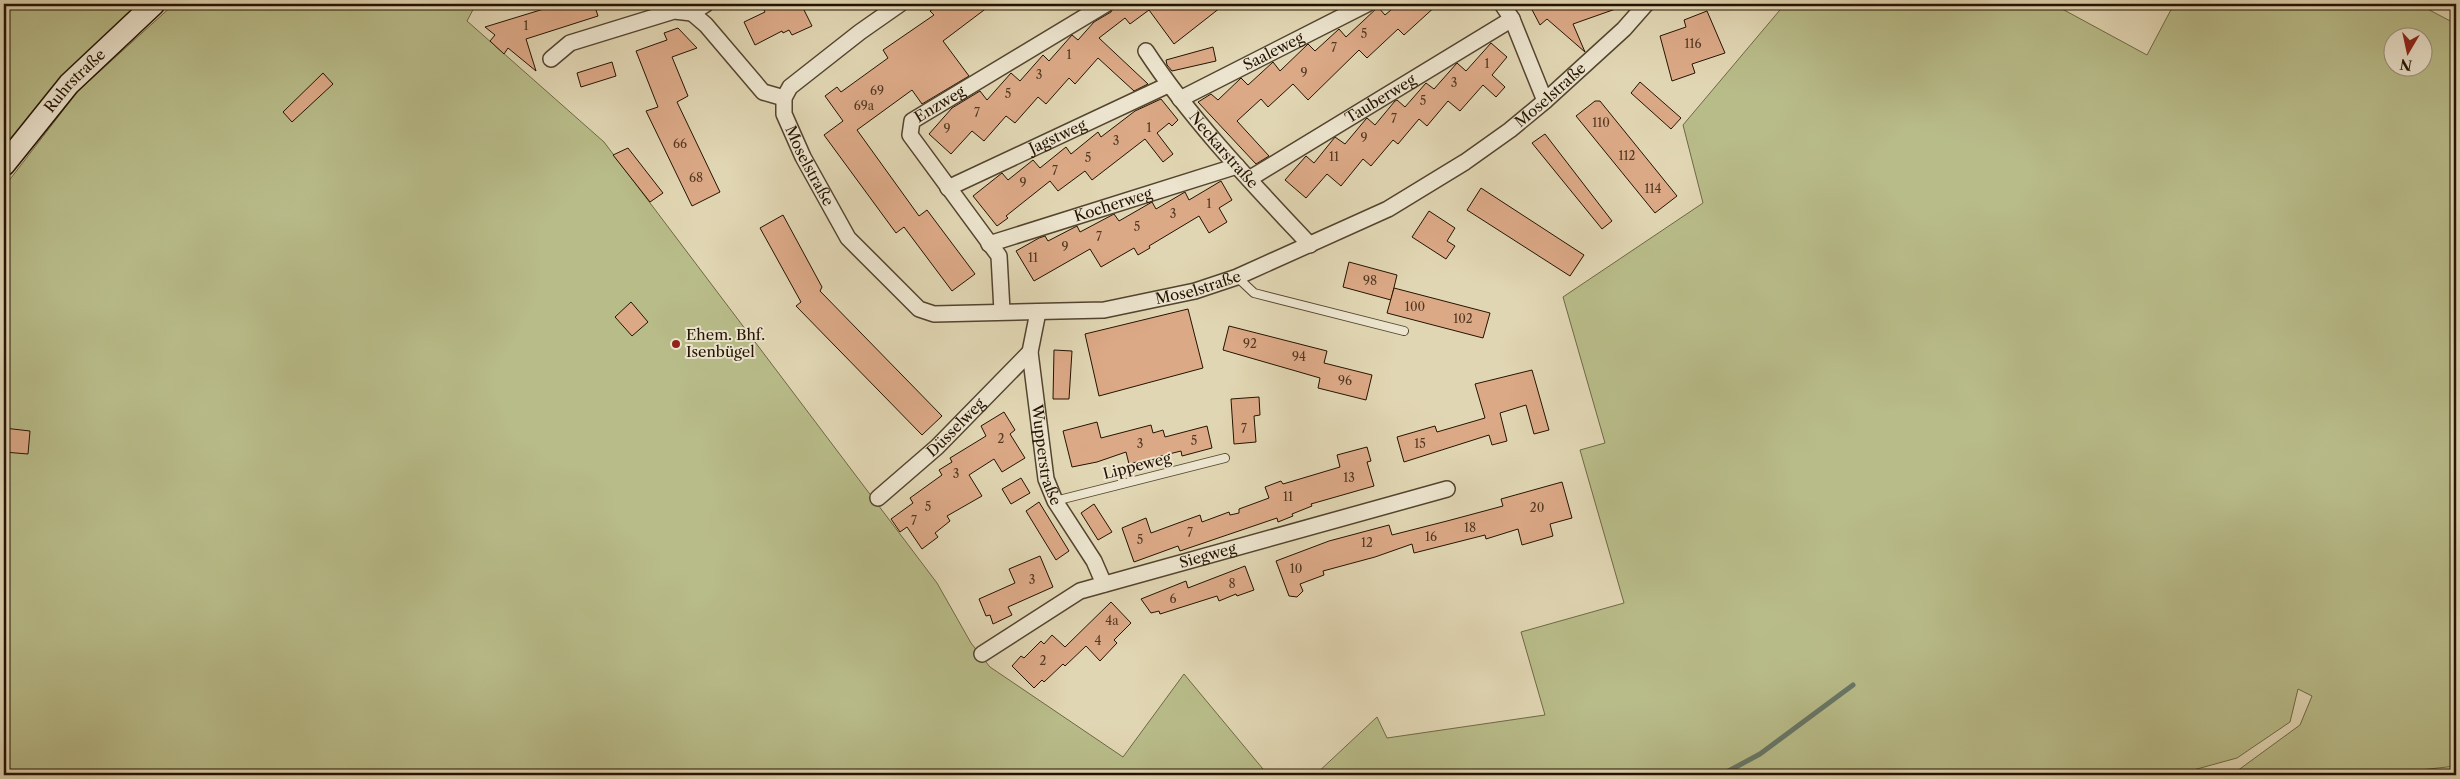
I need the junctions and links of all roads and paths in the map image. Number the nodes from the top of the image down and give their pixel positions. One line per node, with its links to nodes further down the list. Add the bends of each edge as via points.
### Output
1 (154, 4): 16 (main road, Ruhrstraße, via 69,84)
2 (706, 4): 8 (street)
3 (900, 4): 13 (street, via 790,87)
4 (1106, 4): 19 (street, Enzweg, via 912,121 910,135)
5 (1367, 4): 14 (street, Saaleweg)
6 (1502, 4): 9 (street)
7 (1646, 4): 15 (street, Moselstraße, via 1624,29)
8 (692, 13): 11 (street, via 674,11 570,43); 13 (street, via 764,92)
9 (1512, 19): 15 (street); 18 (street, Tauberweg)
10 (1146, 51): 12 (street, Neckarstraße)
11 (551, 59)
12 (1168, 85): 14 (street, Neckarstraße); 19 (street, Jagstweg)
13 (784, 98): 23 (street, Moselstraße, via 784,114 803,157 848,238 918,309 934,314)
14 (1180, 98): 17 (street, Neckarstraße)
15 (1545, 101): 21 (street, Moselstraße, via 1457,167 1388,209)
16 (4, 165)
17 (1237, 166): 18 (street, Neckarstraße); 20 (street, Kocherweg)
18 (1248, 179): 21 (street, Neckarstraße)
19 (948, 188): 20 (street, Enzweg)
20 (989, 244): 23 (street, Enzweg, via 999,256)
21 (1310, 245): 22 (street, Moselstraße)
22 (1237, 277): 24 (street, Moselstraße, via 1185,293 1104,310); 25 (lane, via 1254,293)
23 (1002, 311): 24 (street, Moselstraße)
24 (1038, 312): 26 (street, Wupperstraße)
25 (1404, 331)
26 (1030, 352): 29 (street, Düsselweg, via 937,447); 30 (street, Wupperstraße, via 1046,479)
27 (1225, 458): 30 (lane, Lippeweg)
28 (1447, 489): 31 (street, Siegweg)
29 (878, 498)
30 (1055, 501): 31 (street, Wupperstraße, via 1094,562)
31 (1104, 584): 32 (street, Siegweg, via 1080,591)
32 (982, 654)

